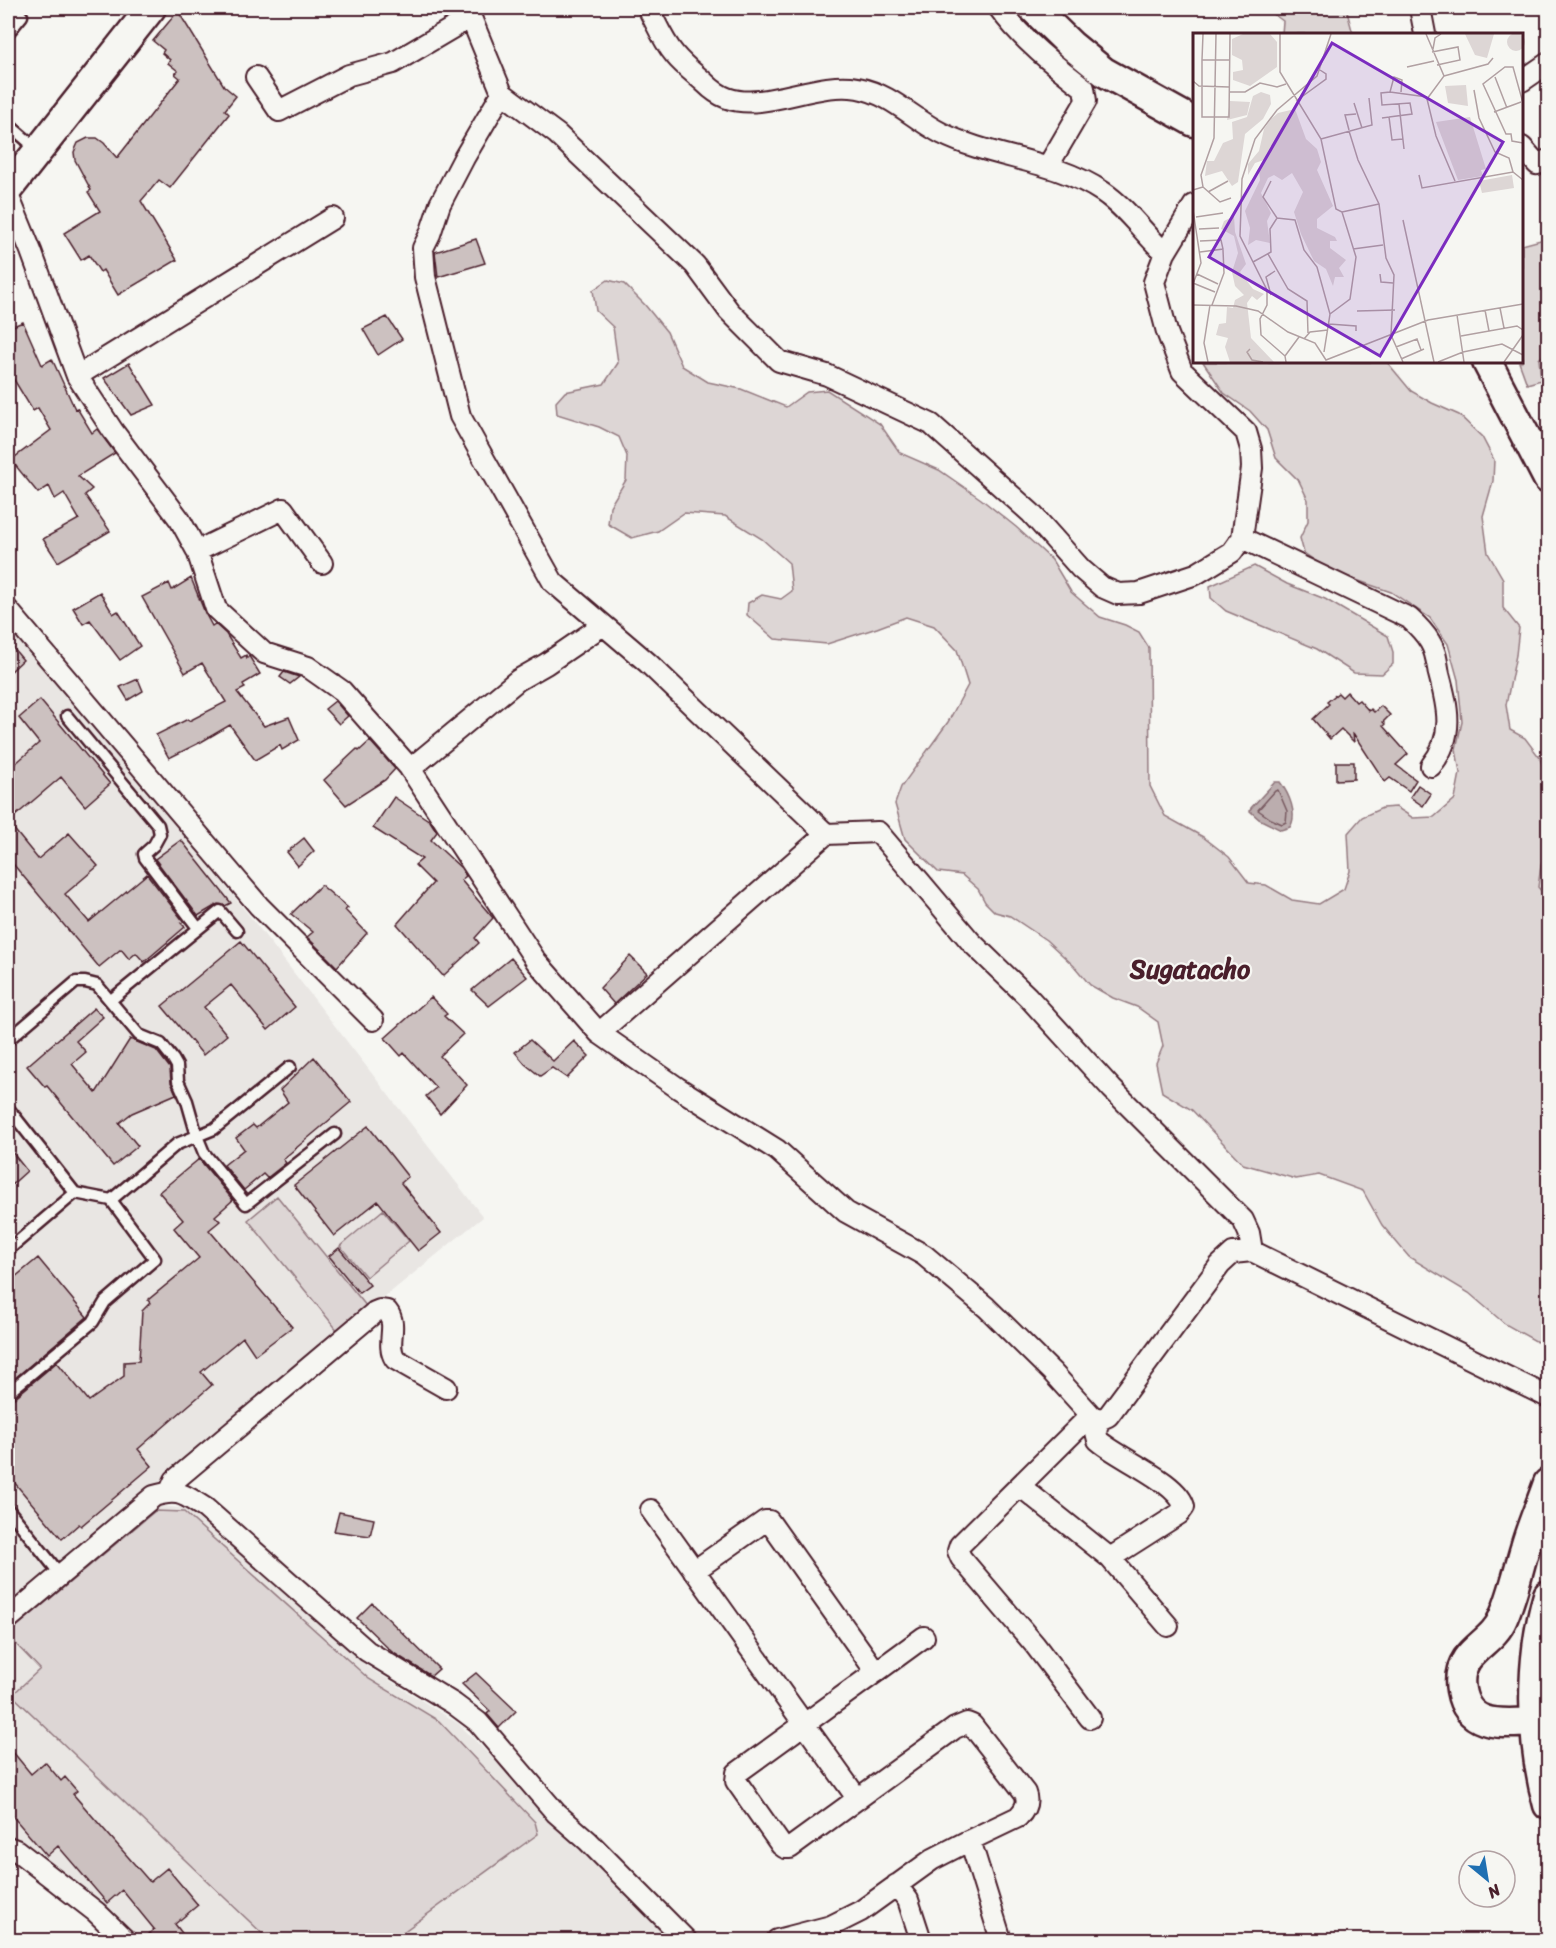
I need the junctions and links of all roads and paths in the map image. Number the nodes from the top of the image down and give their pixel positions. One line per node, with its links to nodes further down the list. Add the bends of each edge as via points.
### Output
1 (12, 8): 8 (lane, via 22,16)
2 (151, 8): 17 (street)
3 (648, 8): 19 (street, via 675,56 727,99 763,100 838,86 858,88 887,97 941,133)
4 (999, 8): 19 (street, via 1042,55 1084,88 1086,101)
5 (1033, 8): 14 (street, via 1104,72)
6 (1420, 8): 9 (street)
7 (469, 12): 11 (street, via 393,63 349,75 279,111); 13 (street)
8 (8, 33)
9 (1425, 33)
10 (1548, 63): 12 (street)
11 (256, 77)
12 (1523, 80)
13 (502, 93): 28 (street, via 557,134 687,257 729,311 779,362 826,375 931,424 1031,513 1102,587 1118,594 1138,593 1176,581 1232,552); 32 (street, via 475,135 440,204 423,249 425,277 460,416 553,582)
14 (1193, 121)
15 (8, 124): 17 (lane)
16 (1523, 149): 18 (street, via 1537,164)
17 (38, 150): 20 (street)
18 (1548, 160)
19 (1048, 166): 24 (street, via 1103,192)
20 (8, 189)
21 (8, 195): 26 (street)
22 (1193, 207): 24 (street)
23 (333, 218): 26 (street)
24 (1165, 253): 28 (street, via 1154,282 1182,371 1246,432 1251,449 1251,484)
25 (1488, 363): 27 (street)
26 (77, 376): 29 (street, via 180,520)
27 (1548, 479)
28 (1242, 538): 34 (street, via 1409,618 1422,630 1432,645 1448,710 1446,739)
29 (197, 551): 30 (street, via 283,510); 35 (street, via 216,609 264,653 308,667 342,691)
30 (322, 563)
31 (8, 610): 40 (street, via 259,906)
32 (603, 625): 35 (street, via 518,680); 36 (street, via 648,663)
33 (67, 716): 37 (lane, via 158,825 160,834 145,858)
34 (1431, 766)
35 (410, 769): 41 (street, via 536,961)
36 (826, 834): 41 (street); 50 (street, via 878,832 971,942 1243,1220)
37 (198, 928): 38 (lane, via 220,911); 39 (lane)
38 (237, 931)
39 (111, 1000): 42 (lane, via 97,985 76,982); 46 (lane, via 139,1035 161,1044 173,1059)
40 (373, 1020)
41 (599, 1033): 54 (street, via 777,1150 846,1212 924,1255 986,1307)
42 (8, 1040)
43 (290, 1067): 46 (lane, via 214,1129)
44 (8, 1108): 47 (lane)
45 (335, 1134): 46 (lane, via 246,1204 204,1153)
46 (197, 1136): 48 (lane, via 177,1144)
47 (75, 1193): 48 (lane); 49 (lane)
48 (111, 1200): 52 (lane, via 155,1259 105,1302 93,1322)
49 (8, 1250)
50 (1252, 1251): 53 (street); 54 (street, via 1233,1253 1220,1265 1108,1416)
51 (446, 1388): 57 (street, via 395,1359 390,1352 393,1320 387,1311 380,1310 175,1480)
52 (8, 1393)
53 (1548, 1397)
54 (1095, 1417): 56 (street); 60 (street, via 1098,1440 1167,1485 1184,1506 1179,1514)
55 (1548, 1483): 69 (street, via 1502,1621 1467,1659 1460,1681 1468,1709 1477,1717 1490,1723)
56 (1020, 1486): 60 (street); 68 (street, via 958,1551)
57 (170, 1491): 62 (street, via 154,1496); 77 (street, via 205,1508 367,1651 478,1722 556,1813)
58 (8, 1509): 62 (lane)
59 (651, 1510): 61 (street)
60 (1110, 1558): 65 (street)
61 (694, 1571): 67 (street, via 769,1521); 70 (street)
62 (60, 1574): 64 (street)
63 (1548, 1595): 69 (street, via 1536,1667)
64 (8, 1619)
65 (1168, 1626)
66 (924, 1637): 67 (street)
67 (876, 1672): 70 (street)
68 (1090, 1718)
69 (1535, 1722): 72 (street)
70 (803, 1723): 71 (street); 71 (street, via 735,1777 775,1836 785,1848 790,1848)
71 (857, 1798): 73 (street, via 967,1723 1027,1800 1018,1817)
72 (1548, 1805)
73 (970, 1840): 75 (street, via 933,1859); 80 (street)
74 (8, 1847): 76 (street, via 96,1912)
75 (897, 1886): 78 (street, via 831,1926); 79 (street, via 908,1900)
76 (125, 1941)
77 (686, 1941)
78 (777, 1941)
79 (921, 1941)
80 (1001, 1941)

